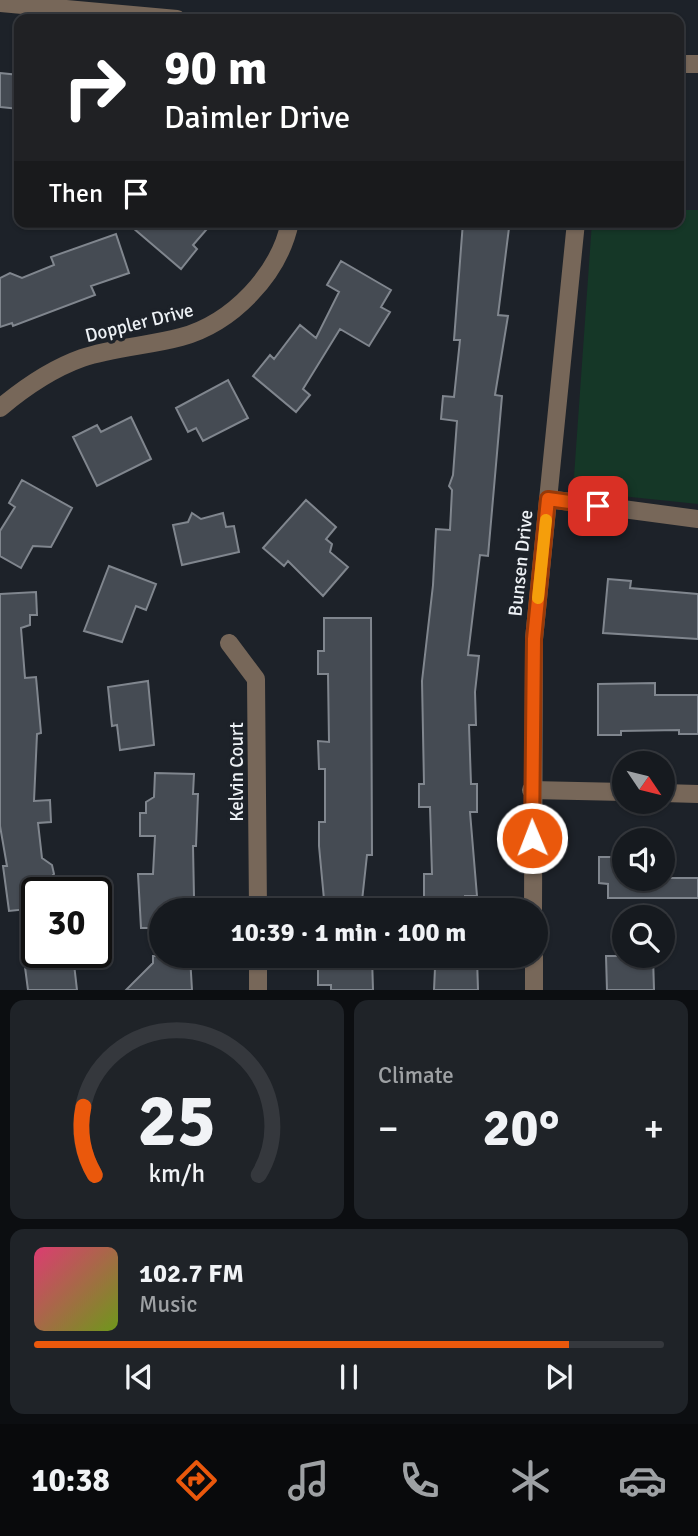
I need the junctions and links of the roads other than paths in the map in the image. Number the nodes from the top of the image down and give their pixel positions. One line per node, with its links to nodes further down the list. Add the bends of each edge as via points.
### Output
1 (0, 3): 2 (street)
2 (122, 14)
3 (288, 228): 5 (street, Doppler Drive, via 275,260 258,285 211,324 183,336 81,358 42,377)
4 (575, 228): 6 (street, Bunsen Drive)
5 (0, 408)
6 (548, 499): 7 (street); 9 (street, Bunsen Drive, via 534,639)
7 (698, 519)
8 (229, 643): 13 (street, Kelvin Court, via 256,679)
9 (531, 790): 10 (street); 14 (street, Bunsen Drive)
10 (612, 792)
11 (676, 793): 12 (street)
12 (698, 794)
13 (258, 898)
14 (533, 898)
15 (258, 968): 17 (street)
16 (534, 968): 18 (street)
17 (258, 990)
18 (534, 990)

